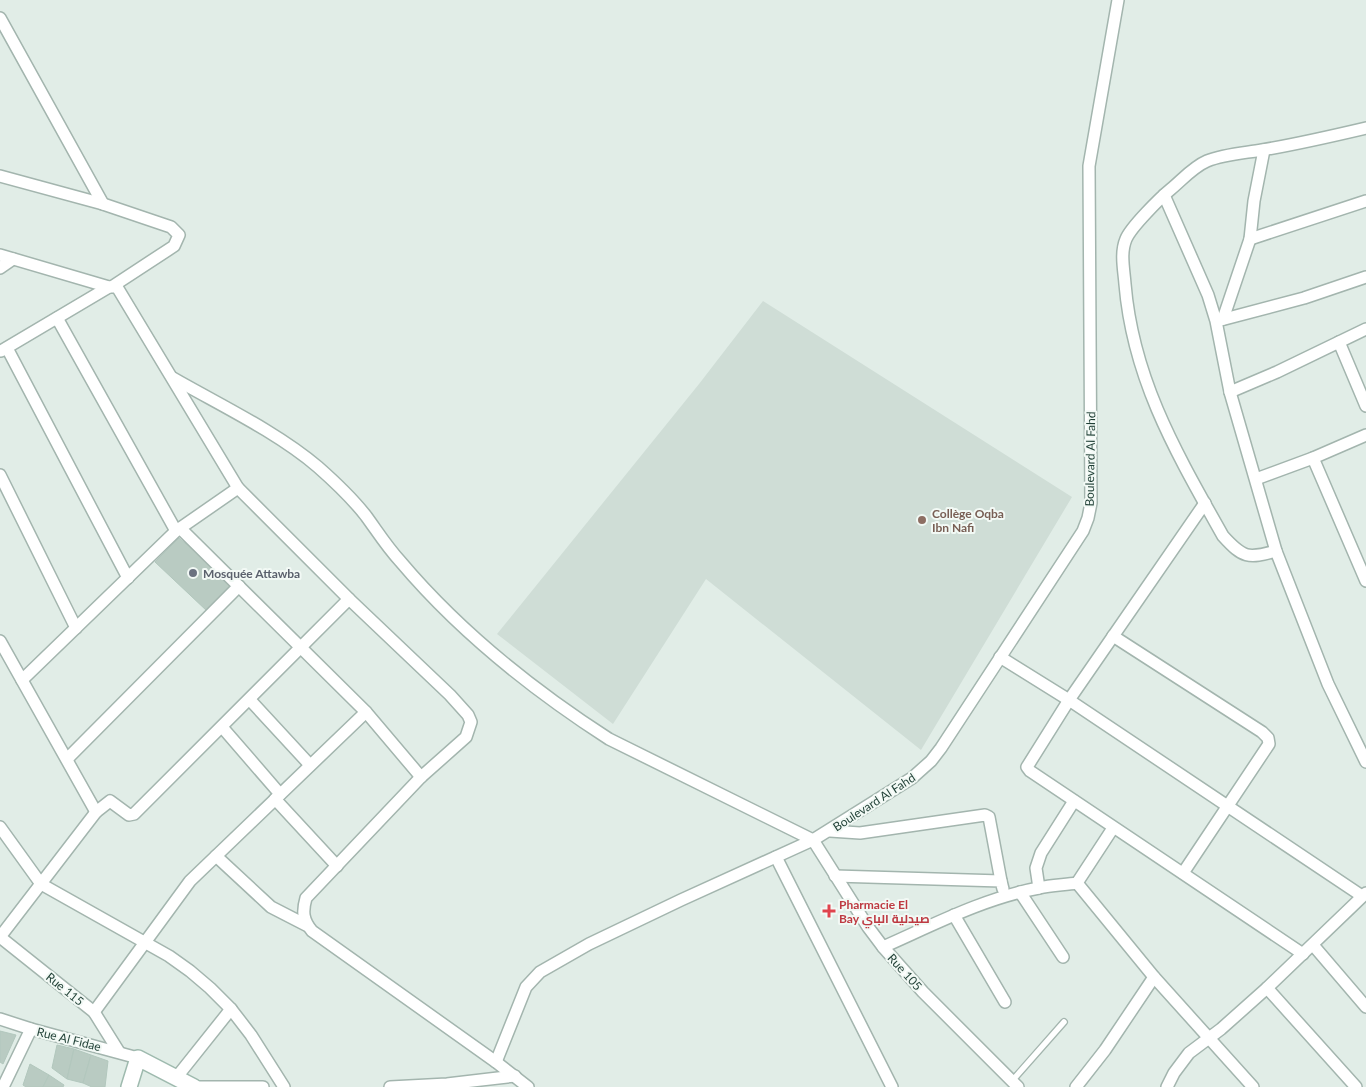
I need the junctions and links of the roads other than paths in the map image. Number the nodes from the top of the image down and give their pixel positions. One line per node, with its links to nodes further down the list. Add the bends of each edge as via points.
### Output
1 (1118, 0): 39 (street, Boulevard Al Fahd, via 1090,166 1090,512 1083,531)
2 (0, 18): 8 (street)
3 (1366, 128): 4 (street)
4 (1264, 150): 6 (street, via 1220,156 1205,162 1191,170); 9 (street)
5 (0, 176): 8 (street)
6 (1164, 195): 16 (street); 28 (street, via 1126,239 1123,264 1127,308 1145,381 1164,426)
7 (1366, 201): 9 (street)
8 (103, 204): 14 (street, via 171,227 179,235 174,246)
9 (1250, 240): 16 (street)
10 (0, 255): 11 (street)
11 (13, 259): 12 (street); 14 (street)
12 (0, 268)
13 (1366, 277): 16 (street)
14 (111, 286): 15 (street); 20 (street, via 120,291)
15 (57, 318): 19 (street); 29 (street)
16 (1219, 320): 21 (street)
17 (1366, 329): 18 (street)
18 (1339, 342): 21 (street); 22 (street)
19 (3, 350): 31 (street)
20 (171, 377): 27 (street); 56 (street, via 271,434 317,466 365,514 399,561 440,604 487,649 584,723 609,739)
21 (1230, 392): 26 (street)
22 (1366, 406)
23 (1366, 435): 24 (street)
24 (1313, 458): 26 (street); 32 (street)
25 (0, 475): 35 (street)
26 (1256, 479): 30 (street)
27 (238, 488): 29 (street); 34 (street)
28 (1205, 503): 30 (street, via 1223,536 1242,553 1257,557); 36 (street)
29 (178, 529): 31 (street); 33 (street)
30 (1276, 551): 46 (street, via 1328,684)
31 (128, 578): 35 (street)
32 (1366, 580)
33 (239, 586): 38 (street); 45 (street)
34 (349, 599): 38 (street); 48 (street, via 450,695 471,722 466,737)
35 (76, 628): 40 (street)
36 (1113, 636): 42 (street); 51 (street, via 1268,738 1269,744)
37 (0, 641): 40 (street)
38 (301, 646): 41 (street); 43 (street)
39 (1000, 657): 42 (street); 55 (street, Boulevard Al Fahd, via 932,761 912,778)
40 (22, 680): 45 (street)
41 (250, 700): 44 (street); 47 (street)
42 (1069, 700): 50 (street, via 1027,767); 51 (street)
43 (366, 712): 47 (street); 48 (street)
44 (222, 728): 49 (street); 52 (street, via 134,814 129,815 110,801)
45 (67, 759): 52 (street)
46 (1366, 762)
47 (310, 765): 49 (street)
48 (421, 777): 59 (street)
49 (278, 797): 57 (street); 59 (street)
50 (1074, 802): 54 (street); 65 (street, via 1041,853 1036,868)
51 (1227, 807): 60 (street); 67 (street)
52 (96, 812): 64 (street)
53 (0, 827): 64 (street)
54 (1113, 828): 60 (street); 63 (street)
55 (830, 831): 56 (street, Boulevard Al Fahd); 62 (street, via 860,833 985,814)
56 (813, 840): 58 (street, Boulevard Al Fahd); 61 (street, Rue 105)
57 (216, 856): 70 (street, via 272,907); 72 (street, via 190,881)
58 (776, 857): 89 (street, Boulevard Al Fahd, via 598,940 540,972 526,987); 99 (street)
59 (337, 866): 70 (street, via 306,898 303,907)
60 (1183, 873): 75 (street)
61 (835, 876): 62 (street); 74 (street, Rue 105)
62 (1001, 882): 68 (street)
63 (1077, 883): 65 (street); 77 (street)
64 (41, 884): 71 (street); 72 (street)
65 (1039, 888): 66 (street)
66 (1020, 892): 68 (street); 76 (street)
67 (1364, 894): 73 (street)
68 (1006, 896): 69 (street)
69 (954, 915): 74 (street); 79 (street)
70 (306, 925): 89 (street)
71 (0, 937): 82 (street, Rue 115)
72 (145, 943): 81 (street, via 190,971); 82 (street)
73 (1313, 945): 75 (street); 80 (street)
74 (883, 947): 92 (street, Rue 105, via 918,987)
75 (1303, 954): 78 (street)
76 (1063, 957)
77 (1154, 977): 86 (street); 100 (street)
78 (1267, 988): 86 (street); 103 (street)
79 (1005, 1002)
80 (1366, 1007)
81 (231, 1009): 91 (street); 96 (street)
82 (94, 1012): 87 (street, Rue 115)
83 (0, 1018): 85 (street, Rue Al Fidae)
84 (1064, 1022): 92 (lane)
85 (31, 1029): 87 (street, Rue Al Fidae); 93 (street)
86 (1209, 1037): 101 (street, via 1185,1058); 102 (street)
87 (119, 1052): 88 (street, Rue Al Fidae)
88 (138, 1058): 91 (street); 94 (street)
89 (496, 1062): 90 (street)
90 (515, 1076): 97 (street); 98 (street)
91 (188, 1084): 95 (street)
92 (1015, 1084)
93 (4, 1087)
94 (129, 1087)
95 (263, 1087)
96 (284, 1087)
97 (390, 1087)
98 (528, 1087)
99 (892, 1087)
100 (1076, 1087)
101 (1168, 1087)
102 (1253, 1087)
103 (1356, 1087)

